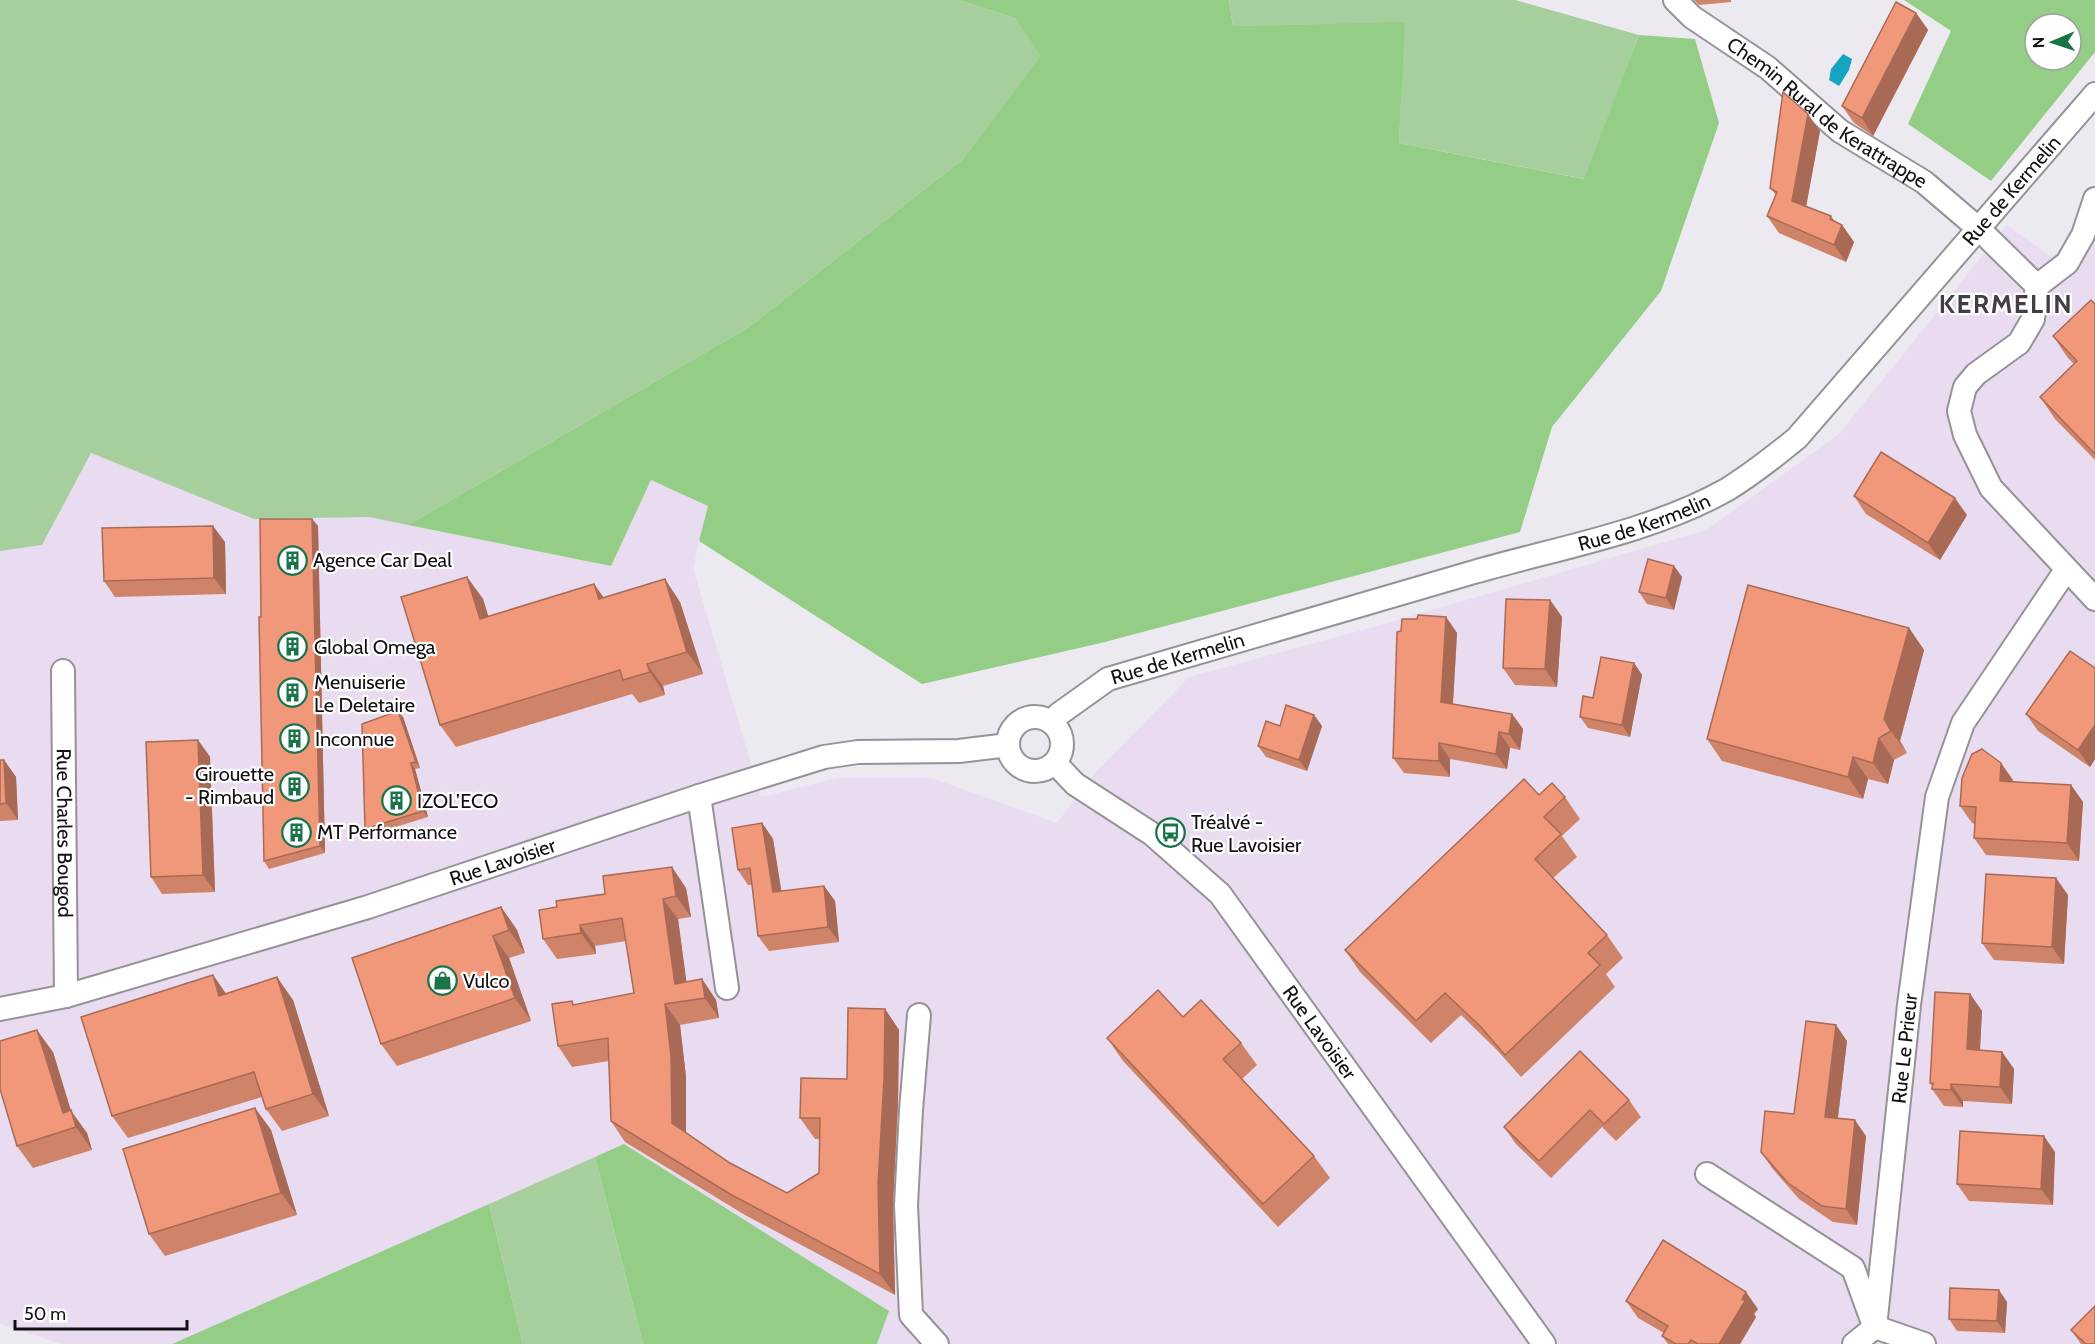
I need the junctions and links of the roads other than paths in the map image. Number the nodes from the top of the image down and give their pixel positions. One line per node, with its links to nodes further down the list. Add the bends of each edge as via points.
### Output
1 (1675, 0): 4 (street, Chemin Rural de Kerattrappe, via 1692,17 1768,68 1840,131 1924,182)
2 (2095, 94): 4 (street, Rue de Kermelin)
3 (2095, 199): 5 (street, via 2083,235 2067,262)
4 (1979, 229): 5 (street, Chemin Rural de Kerattrappe); 9 (street, Rue de Kermelin, via 1797,438 1728,488 1692,507 1599,539 1108,679)
5 (2037, 286): 6 (street, via 2033,319 2019,343 1976,374 1965,387 1959,411 1965,435 1991,488)
6 (2066, 570): 7 (street); 18 (street, Rue Le Prieur, via 1963,723 1937,797 1909,1005)
7 (2095, 599)
8 (63, 671): 14 (street, Rue Charles Bougod)
9 (1051, 722): 10 (street, via 1039,717 1020,722 1013,728); 11 (street, via 1061,735 1062,745)
10 (1008, 745): 11 (street, via 1014,761 1027,770 1047,769); 12 (street, Rue Lavoisier, via 959,752 858,752 824,758)
11 (1055, 763): 20 (street, Rue Lavoisier, via 1075,784 1152,834 1220,894)
12 (699, 796): 13 (street); 14 (street, Rue Lavoisier, via 368,907)
13 (727, 988)
14 (66, 996): 15 (street, Rue Lavoisier)
15 (0, 1009)
16 (919, 1015): 19 (street, via 906,1205 911,1315)
17 (1707, 1174): 18 (street, via 1852,1268)
18 (1875, 1327): 21 (street); 22 (street)
19 (936, 1344)
20 (1544, 1344)
21 (1854, 1344)
22 (1924, 1344)

